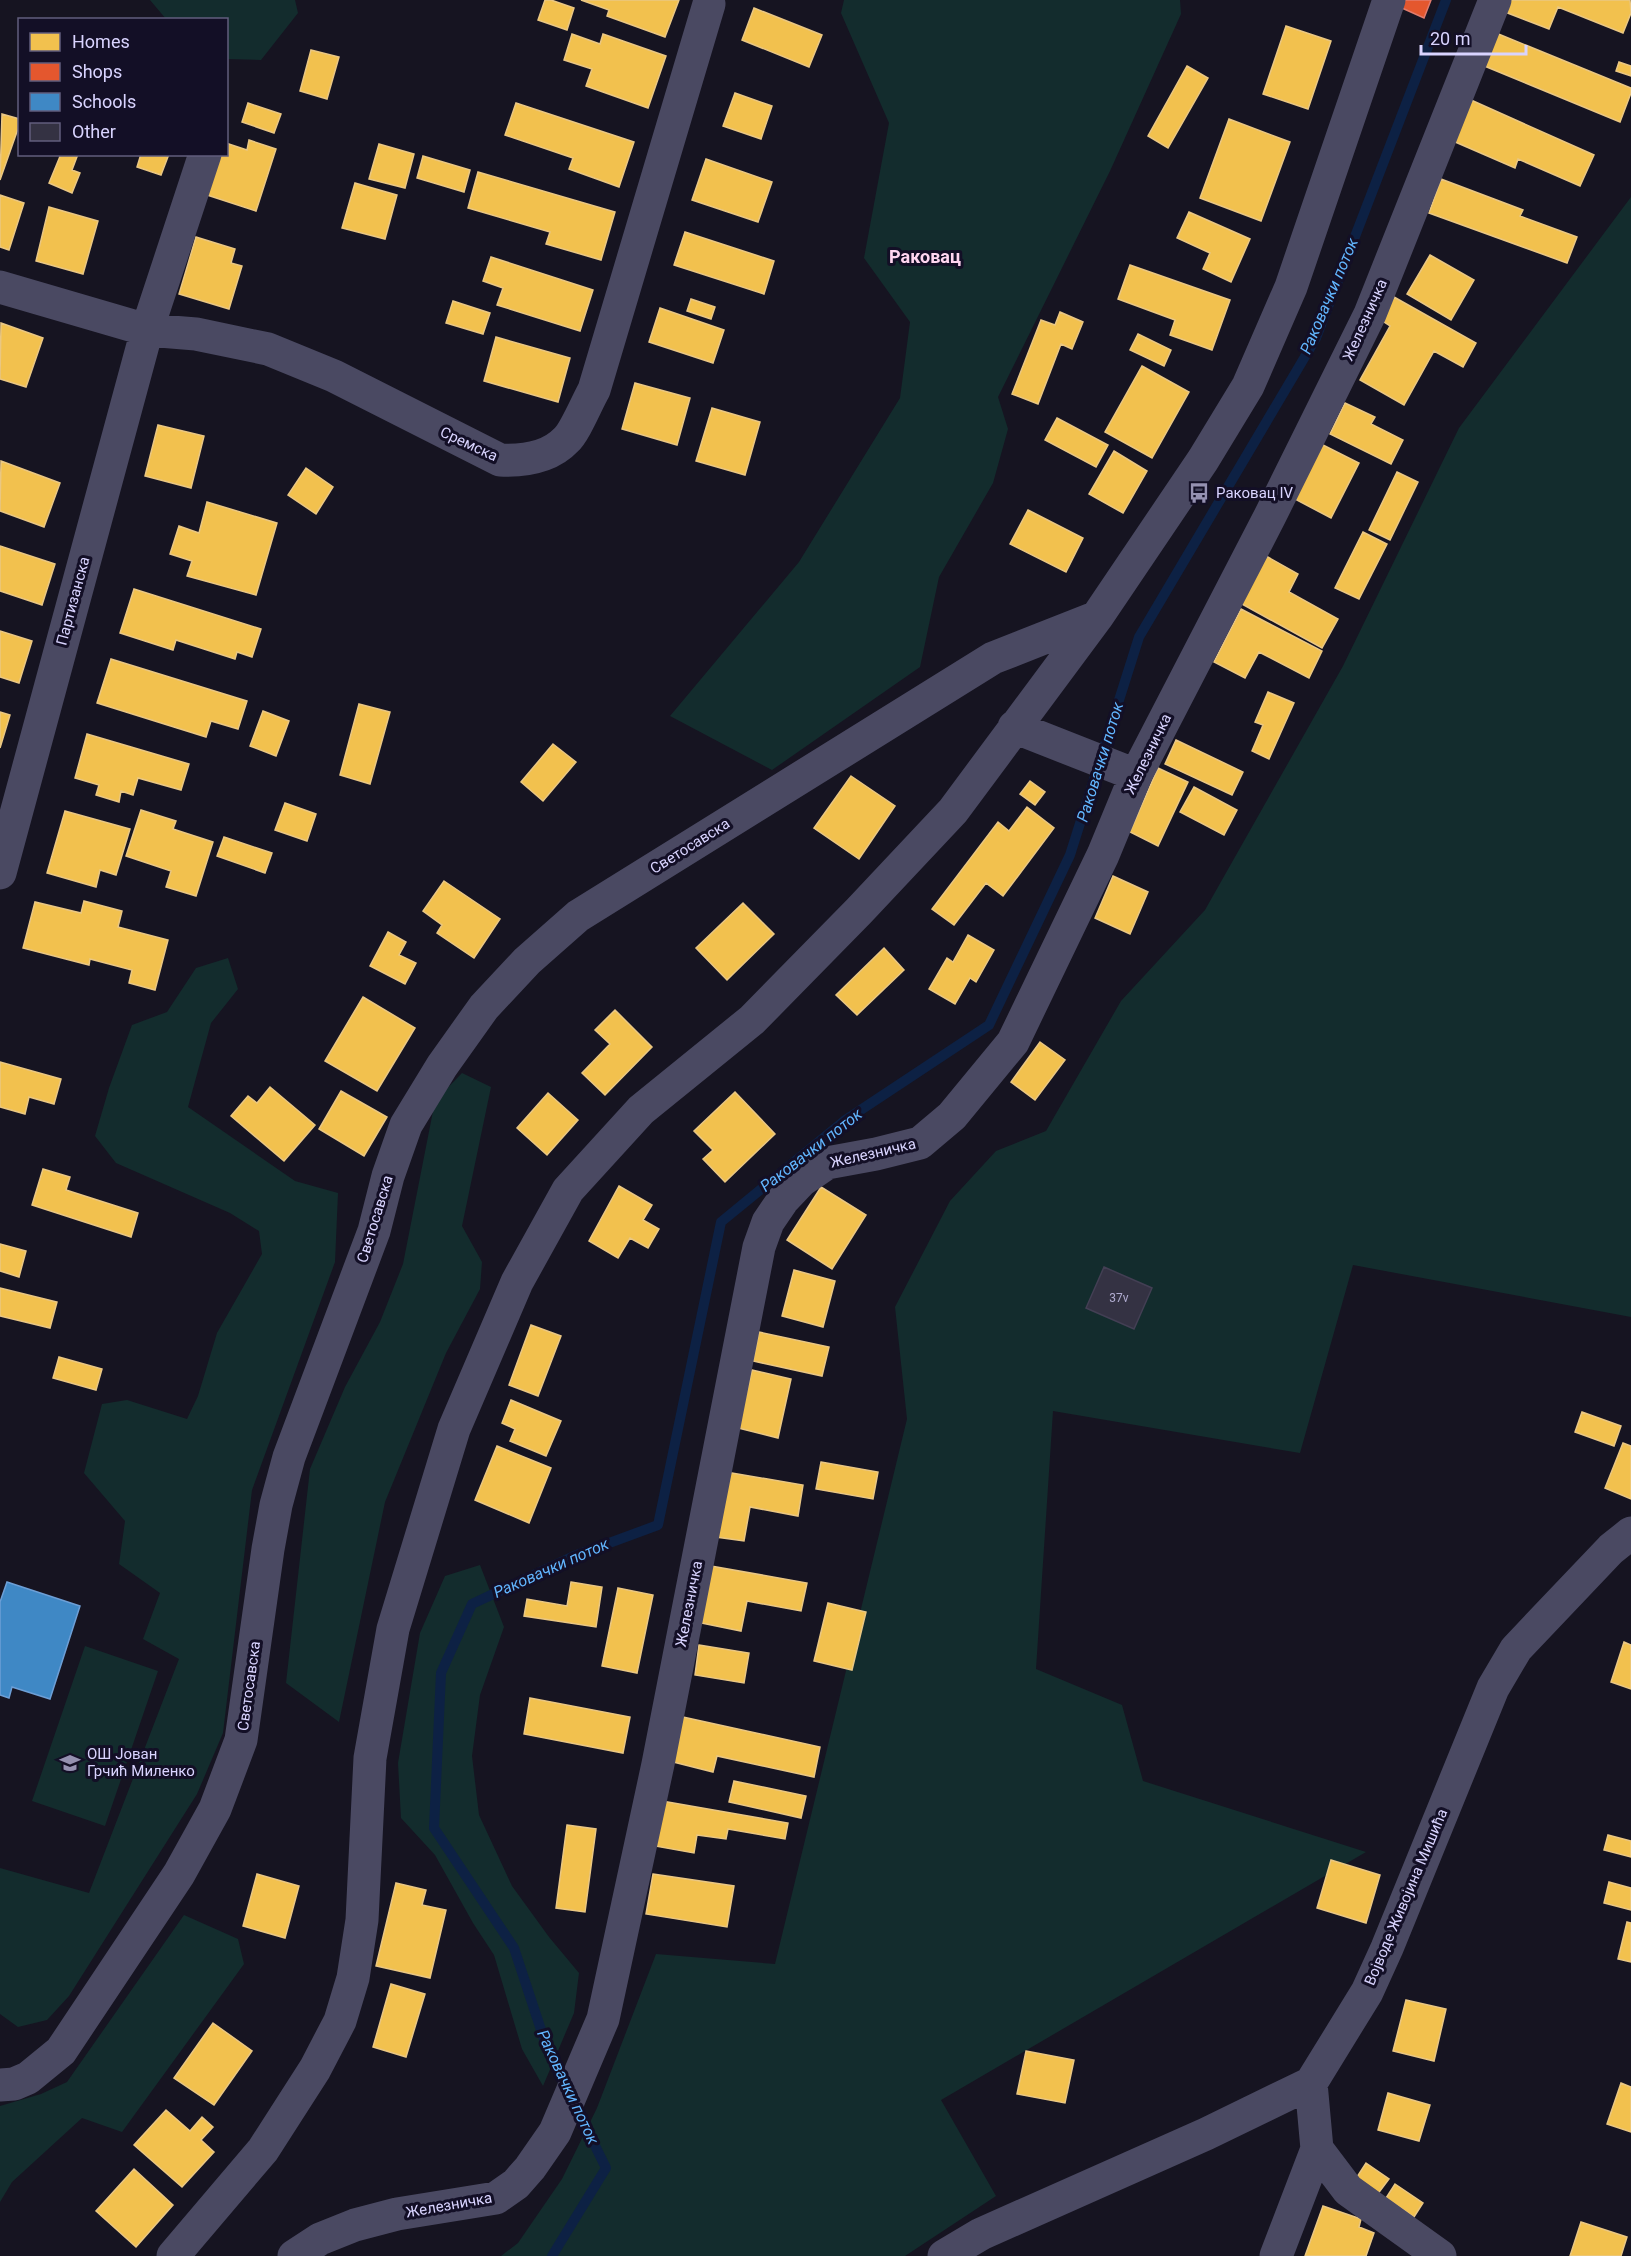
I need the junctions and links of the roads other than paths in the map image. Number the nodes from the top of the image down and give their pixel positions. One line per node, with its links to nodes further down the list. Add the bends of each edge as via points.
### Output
1 (1389, 0): 7 (street, via 1291,287 1248,386)
2 (1495, 0): 9 (street, Железничка, via 1370,314)
3 (709, 4): 6 (street, Сремска, via 594,390 568,440 547,454 519,461 500,460 334,376 267,349 196,334)
4 (204, 156): 6 (street)
5 (0, 287): 6 (street, Сремска)
6 (147, 330): 10 (street, Партизанска)
7 (1097, 616): 8 (street); 13 (street, Светосавска, via 993,657 578,915 484,1007 406,1125 374,1231 289,1457 268,1550 241,1740 215,1809 179,1875 61,2051 28,2078)
8 (1014, 727): 9 (street); 15 (street, via 953,811 859,911 752,1020 641,1110 568,1190 517,1282 454,1429 393,1629 370,1758 362,1920 353,1978 340,2021 303,2089 263,2150)
9 (1136, 775): 16 (street, Железничка, via 1103,855 1013,1042 952,1116 920,1143 827,1163 802,1180 768,1222 759,1247 658,1764 606,2007 555,2132 516,2184 496,2198 396,2214 355,2225 320,2239)
10 (0, 873)
11 (1631, 1533): 12 (street, Војводе Живојина Мишића, via 1516,1649 1499,1678 1388,1948 1367,1992)
12 (1311, 2083): 14 (street); 17 (street, via 981,2234)
13 (0, 2085)
14 (1317, 2149): 18 (street); 19 (street, via 1348,2190)
15 (173, 2256)
16 (294, 2256)
17 (944, 2256)
18 (1276, 2256)
19 (1440, 2256)

